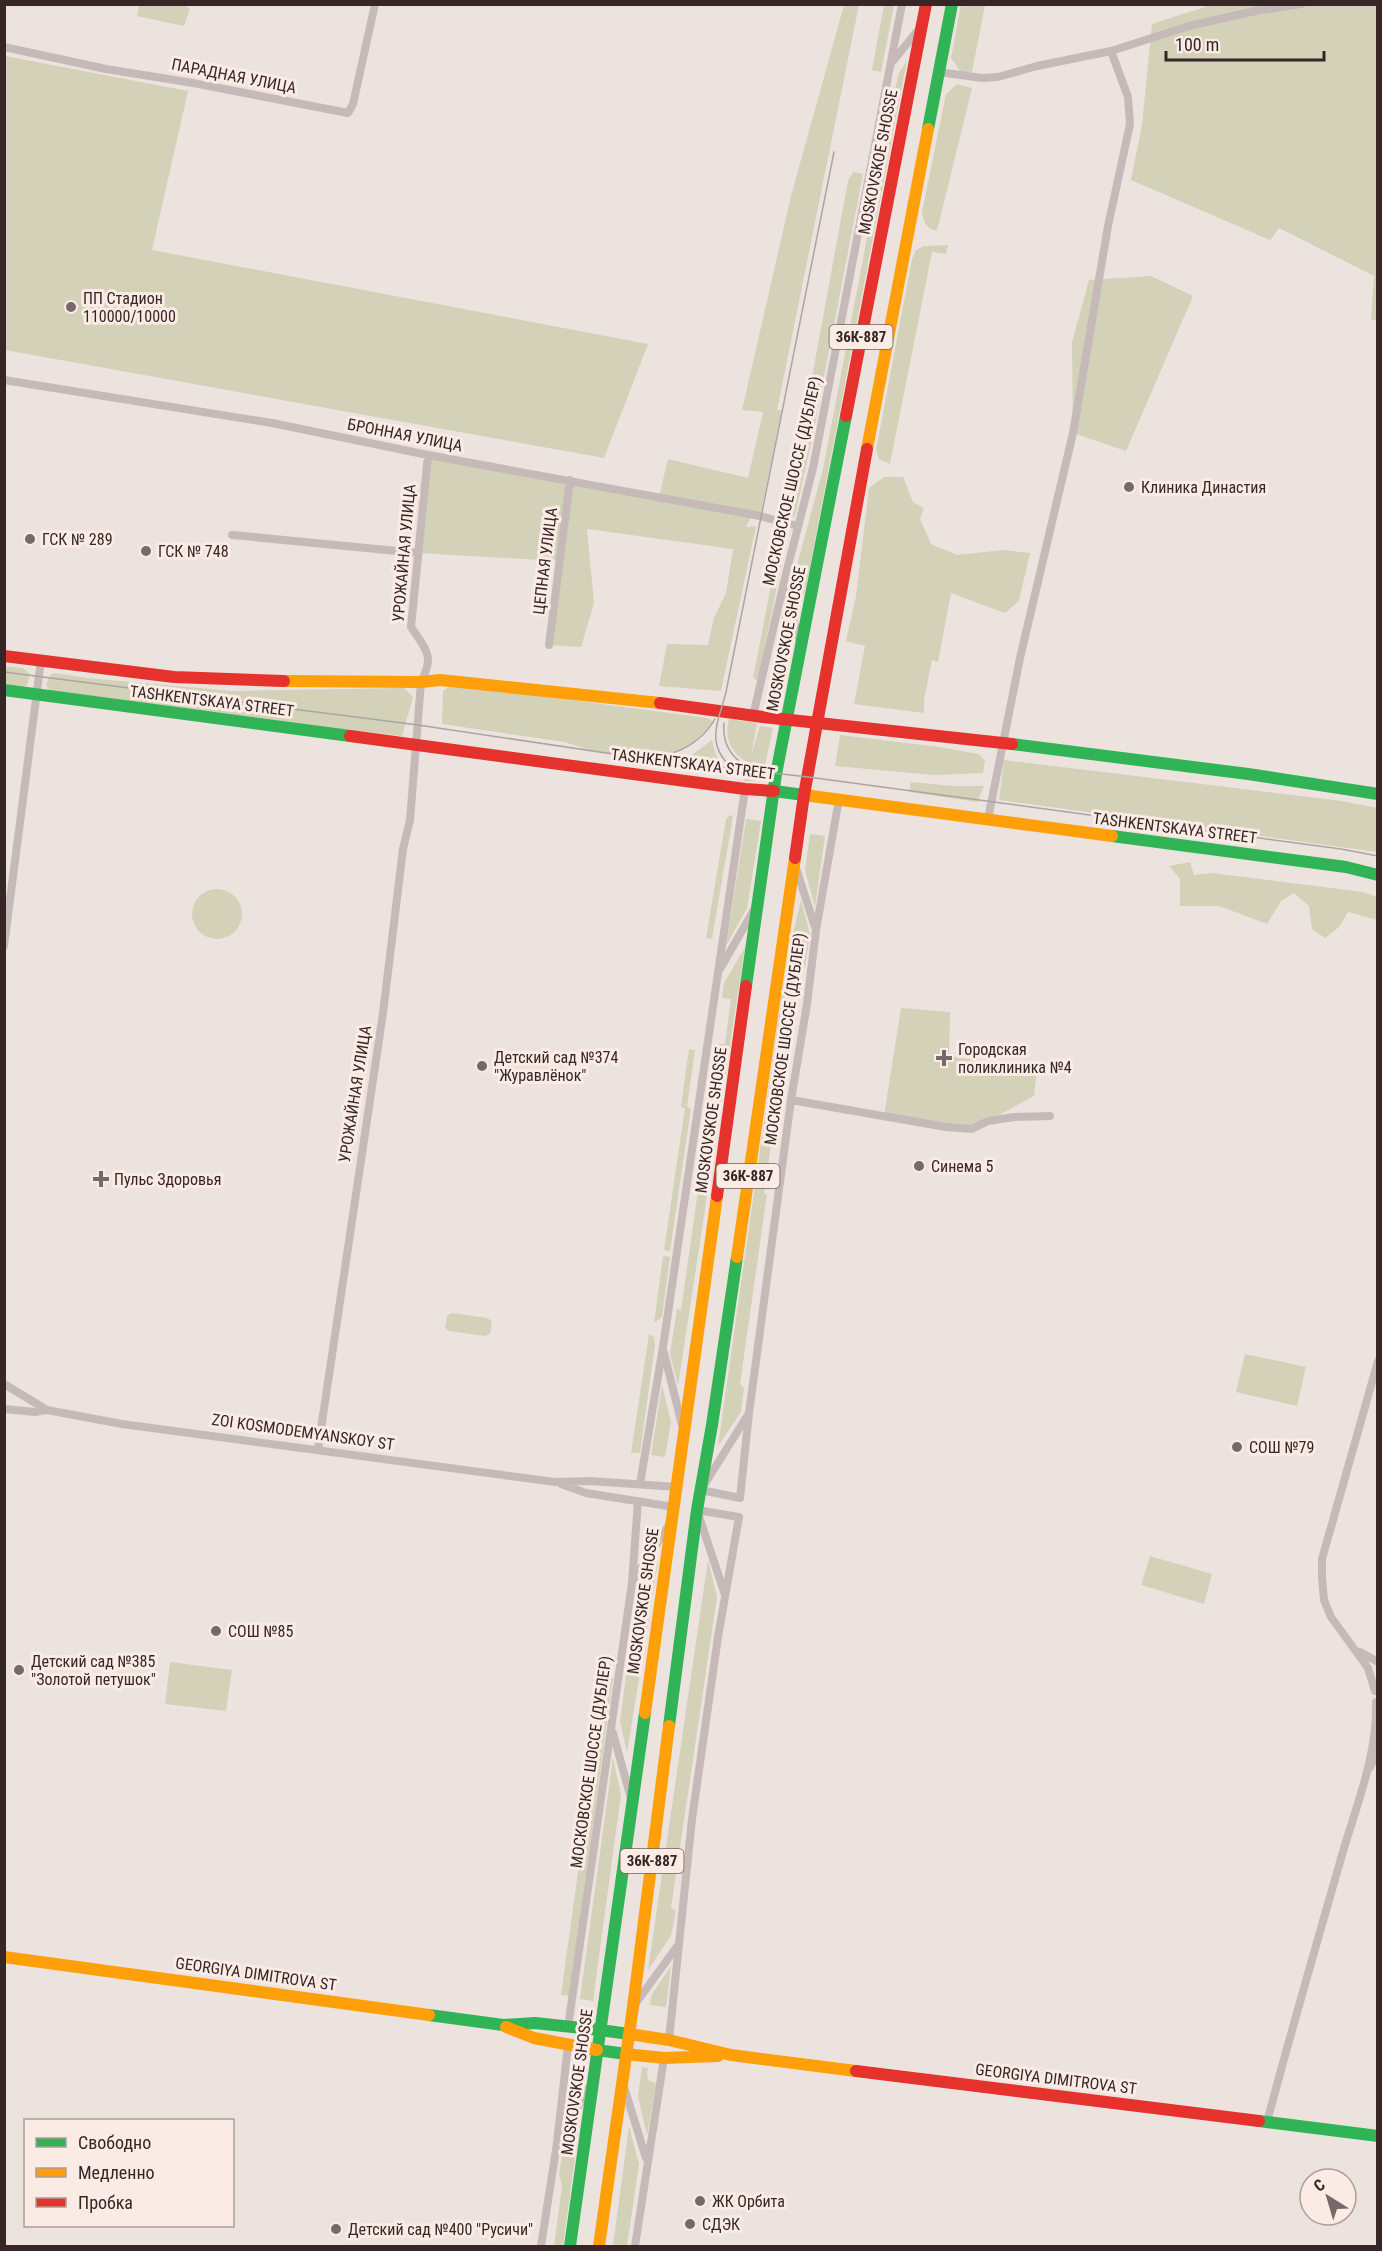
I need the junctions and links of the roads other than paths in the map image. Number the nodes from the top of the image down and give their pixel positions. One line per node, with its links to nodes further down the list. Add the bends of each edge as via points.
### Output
1 (375, 4): 7 (street, ПАРАДНАЯ УЛИЦА, via 348,113)
2 (902, 4): 9 (street, МОСКОВСКОЕ ШОССЕ (ДУБЛЕР))
3 (926, 4): 6 (main road, MOSKOVSKOE SHOSSE / 36К-887)
4 (952, 4): 10 (main road, 36К-887)
5 (1301, 4): 8 (street, via 1189,26)
6 (921, 26): 9 (street); 19 (main road, MOSKOVSKOE SHOSSE / 36К-887)
7 (4, 47)
8 (1111, 51): 10 (street, via 998,78); 28 (street, via 1128,97 1130,124 1108,226 1073,433)
9 (892, 63): 14 (street, МОСКОВСКОЕ ШОССЕ (ДУБЛЕР), via 813,468)
10 (939, 72): 27 (main road, 36К-887)
11 (4, 380): 12 (street, БРОННАЯ УЛИЦА, via 272,423)
12 (428, 455): 13 (street, БРОННАЯ УЛИЦА); 16 (street, УРОЖАЙНАЯ УЛИЦА)
13 (570, 480): 14 (street, БРОННАЯ УЛИЦА); 18 (street, ЦЕПНАЯ УЛИЦА)
14 (798, 526): 17 (street, МОСКОВСКОЕ ШОССЕ (ДУБЛЕР))
15 (232, 535): 16 (street)
16 (418, 553): 22 (street, УРОЖАЙНАЯ УЛИЦА, via 411,627 427,651 430,666)
17 (784, 582): 19 (street); 25 (street, МОСКОВСКОЕ ШОССЕ (ДУБЛЕР))
18 (549, 645)
19 (801, 648): 26 (main road, MOSKOVSKOE SHOSSE / 36К-887)
20 (4, 656): 21 (main road, TASHKENTSKAYA STREET)
21 (41, 660): 22 (main road, TASHKENTSKAYA STREET, via 174,677); 24 (street)
22 (421, 682): 25 (main road, TASHKENTSKAYA STREET, via 475,683); 29 (street, УРОЖАЙНАЯ УЛИЦА)
23 (4, 690): 24 (main road, TASHKENTSKAYA STREET)
24 (38, 695): 29 (main road, TASHKENTSKAYA STREET); 40 (street)
25 (753, 716): 26 (main road, TASHKENTSKAYA STREET)
26 (786, 719): 27 (main road, TASHKENTSKAYA STREET); 31 (main road, MOSKOVSKOE SHOSSE / 36К-887)
27 (817, 722): 28 (main road, TASHKENTSKAYA STREET); 33 (main road, 36К-887)
28 (1002, 743): 32 (main road, TASHKENTSKAYA STREET); 35 (street)
29 (417, 744): 30 (main road, TASHKENTSKAYA STREET); 51 (street, УРОЖАЙНАЯ УЛИЦА, via 383,1013)
30 (745, 789): 31 (main road, TASHKENTSKAYA STREET); 41 (street)
31 (774, 791): 33 (main road, TASHKENTSKAYA STREET); 38 (main road, MOSKOVSKOE SHOSSE / 36К-887)
32 (1377, 794)
33 (804, 795): 34 (main road, TASHKENTSKAYA STREET); 36 (main road, 36К-887)
34 (839, 799): 35 (main road, TASHKENTSKAYA STREET); 39 (street, МОСКОВСКОЕ ШОССЕ (ДУБЛЕР))
35 (988, 819): 37 (main road, TASHKENTSKAYA STREET)
36 (795, 862): 39 (street); 55 (main road, 36К-887)
37 (1377, 874)
38 (759, 902): 41 (street); 50 (main road, MOSKOVSKOE SHOSSE / 36К-887)
39 (816, 930): 42 (street, МОСКОВСКОЕ ШОССЕ (ДУБЛЕР))
40 (4, 946)
41 (717, 975): 44 (street)
42 (791, 1100): 43 (street, via 972,1129 988,1121); 49 (street, МОСКОВСКОЕ ШОССЕ (ДУБЛЕР))
43 (1050, 1116)
44 (663, 1347): 50 (street); 53 (street)
45 (1377, 1362): 62 (street, via 1322,1559 1324,1600 1331,1617)
46 (4, 1384): 48 (street, ZOI KOSMODEMYANSKOY ST)
47 (4, 1409): 48 (street, ZOI KOSMODEMYANSKOY ST)
48 (47, 1410): 51 (street, ZOI KOSMODEMYANSKOY ST, via 122,1424)
49 (749, 1413): 55 (street); 55 (street, МОСКОВСКОЕ ШОССЕ (ДУБЛЕР), via 741,1498)
50 (684, 1433): 54 (main road, MOSKOVSKOE SHOSSE / 36К-887)
51 (318, 1449): 52 (street, ZOI KOSMODEMYANSKOY ST)
52 (555, 1482): 53 (street); 56 (street, via 586,1493)
53 (639, 1484): 54 (street)
54 (677, 1487): 55 (main road); 57 (main road, MOSKOVSKOE SHOSSE / 36К-887)
55 (701, 1490): 58 (main road, 36К-887)
56 (638, 1501): 57 (street); 60 (street, МОСКОВСКОЕ ШОССЕ (ДУБЛЕР))
57 (674, 1507): 58 (main road); 59 (main road, MOSKOVSKOE SHOSSE / 36К-887)
58 (697, 1510): 61 (street); 61 (street, via 739,1517); 72 (main road, 36К-887)
59 (671, 1522): 60 (street); 69 (main road, MOSKOVSKOE SHOSSE / 36К-887)
60 (632, 1583): 66 (street, МОСКОВСКОЕ ШОССЕ (ДУБЛЕР))
61 (725, 1595): 70 (street)
62 (1357, 1650): 63 (street); 64 (street)
63 (1377, 1662)
64 (1376, 1687): 65 (street)
65 (1377, 1703): 68 (street)
66 (612, 1729): 69 (street); 74 (street, МОСКОВСКОЕ ШОССЕ (ДУБЛЕР))
67 (1377, 1752): 68 (street)
68 (1365, 1775): 85 (street)
69 (632, 1803): 75 (main road, MOSKOVSKOE SHOSSE / 36К-887)
70 (678, 1945): 72 (street); 77 (street)
71 (4, 1957): 73 (main road, GEORGIYA DIMITROVA ST)
72 (633, 2007): 76 (main road, 36К-887)
73 (503, 2025): 74 (main road, GEORGIYA DIMITROVA ST); 78 (main road, GEORGIYA DIMITROVA ST, via 534,2038)
74 (568, 2027): 75 (main road, GEORGIYA DIMITROVA ST)
75 (600, 2030): 76 (main road, GEORGIYA DIMITROVA ST); 79 (main road, MOSKOVSKOE SHOSSE / 36К-887)
76 (629, 2034): 77 (main road, GEORGIYA DIMITROVA ST); 80 (main road, 36К-887)
77 (669, 2040): 81 (main road, GEORGIYA DIMITROVA ST)
78 (568, 2045): 79 (main road, GEORGIYA DIMITROVA ST); 87 (street)
79 (597, 2050): 80 (main road, GEORGIYA DIMITROVA ST); 83 (main road, MOSKOVSKOE SHOSSE / 36К-887)
80 (626, 2054): 82 (main road, GEORGIYA DIMITROVA ST); 84 (main road, 36К-887)
81 (731, 2055): 82 (main road, GEORGIYA DIMITROVA ST); 85 (main road, GEORGIYA DIMITROVA ST)
82 (664, 2058): 88 (street)
83 (593, 2079): 87 (street); 90 (main road, MOSKOVSKOE SHOSSE / 36К-887)
84 (622, 2081): 88 (street); 91 (main road, 36К-887)
85 (1267, 2122): 86 (main road, GEORGIYA DIMITROVA ST)
86 (1377, 2136)
87 (557, 2142): 89 (street)
88 (647, 2162): 92 (street)
89 (541, 2247)
90 (570, 2247)
91 (599, 2247)
92 (635, 2247)

